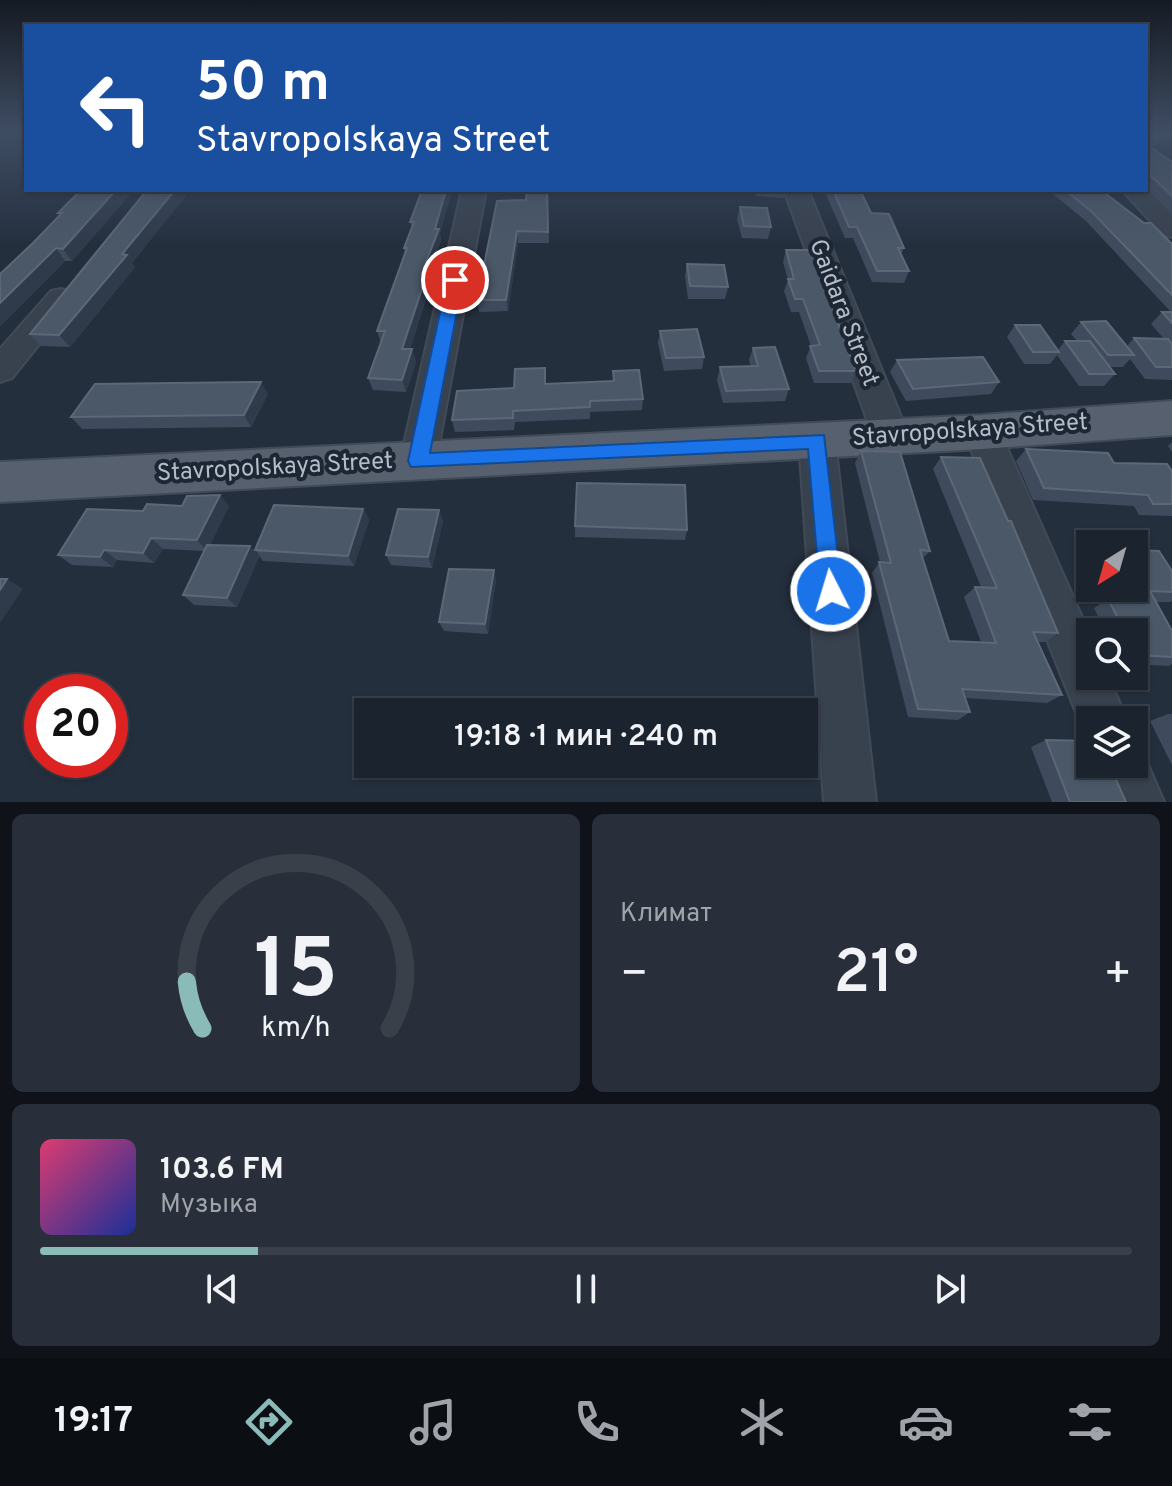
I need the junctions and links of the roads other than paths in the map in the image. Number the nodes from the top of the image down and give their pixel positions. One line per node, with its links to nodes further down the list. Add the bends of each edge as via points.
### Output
1 (474, 192): 11 (street)
2 (797, 192): 9 (street, Gaidara Street)
3 (1136, 192): 4 (street)
4 (1172, 229)
5 (80, 274): 6 (street)
6 (0, 370)
7 (1172, 418): 8 (main road, Stavropolskaya Street)
8 (982, 432): 9 (main road, Stavropolskaya Street); 13 (street)
9 (891, 436): 10 (main road, Stavropolskaya Street)
10 (817, 441): 11 (main road, Stavropolskaya Street); 15 (street)
11 (418, 461): 12 (main road, Stavropolskaya Street)
12 (0, 482)
13 (1097, 706)
14 (1128, 778): 16 (street)
15 (850, 802)
16 (1138, 802)

